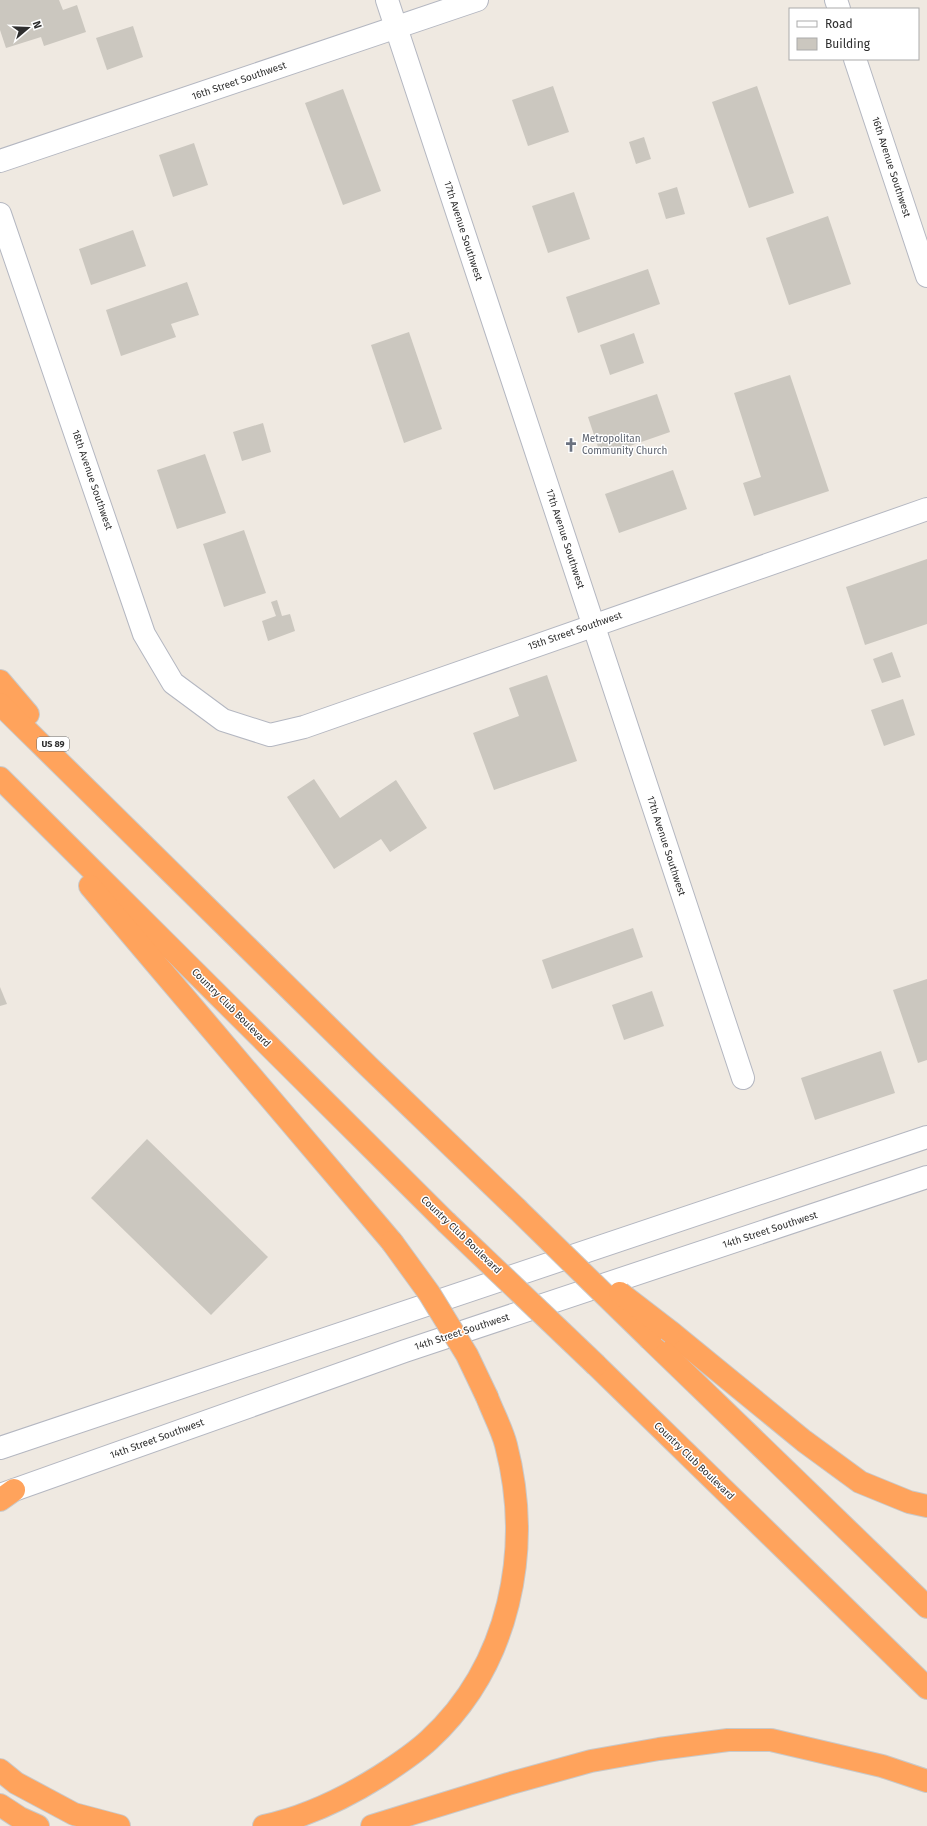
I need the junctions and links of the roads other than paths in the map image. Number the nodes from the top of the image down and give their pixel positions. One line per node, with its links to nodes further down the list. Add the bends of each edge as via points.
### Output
1 (387, 0): 3 (street, 17th Avenue Southwest)
2 (477, 0): 3 (street, 16th Street Southwest)
3 (396, 28): 5 (street, 16th Street Southwest); 9 (street, 17th Avenue Southwest)
4 (855, 60): 7 (street, 16th Avenue Southwest)
5 (0, 161)
6 (0, 214): 12 (street, 18th Avenue Southwest, via 144,634 173,683)
7 (927, 276)
8 (927, 509): 9 (street, 15th Street Southwest)
9 (593, 624): 12 (street, 15th Street Southwest, via 297,728 270,735); 15 (street, 17th Avenue Southwest)
10 (0, 681): 14 (highway, US 89)
11 (0, 704): 14 (highway)
12 (223, 720)
13 (0, 779): 23 (highway, Country Club Boulevard, bridge, via 446,1222); 29 (highway, bridge, via 392,1242 429,1293 467,1355 506,1444 518,1534 514,1580 506,1616 474,1685 453,1714 429,1740 401,1763 358,1790 316,1810)
14 (106, 806): 18 (highway, bridge, via 369,1067)
15 (743, 1078)
16 (927, 1137): 19 (street)
17 (927, 1177): 20 (street, 14th Street Southwest, via 405,1351)
18 (547, 1237): 21 (highway, bridge, via 672,1333 804,1441 860,1482 909,1502); 22 (highway, bridge)
19 (0, 1448)
20 (5, 1495)
21 (927, 1506)
22 (927, 1607)
23 (927, 1688)
24 (0, 1770): 28 (highway, via 16,1783 74,1814)
25 (927, 1781): 30 (highway, via 882,1766 771,1740 728,1740 591,1761)
26 (0, 1805): 27 (highway)
27 (38, 1826)
28 (120, 1826)
29 (264, 1826)
30 (372, 1826)

